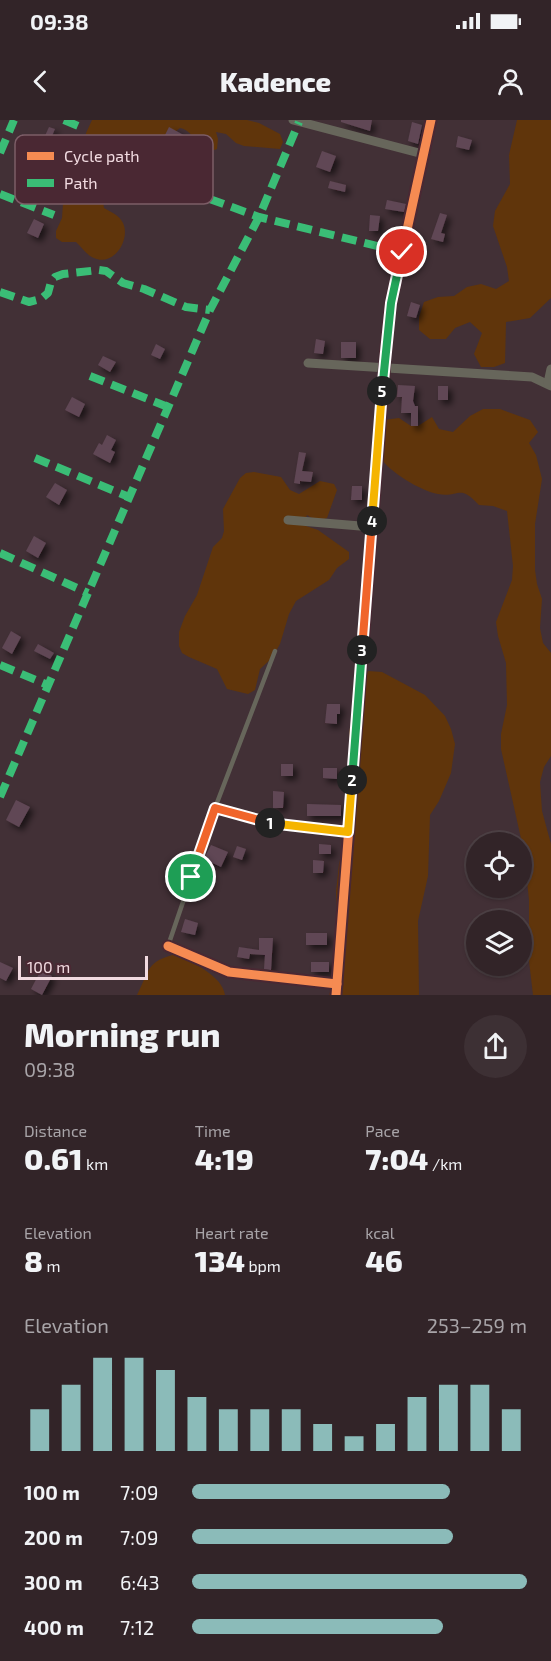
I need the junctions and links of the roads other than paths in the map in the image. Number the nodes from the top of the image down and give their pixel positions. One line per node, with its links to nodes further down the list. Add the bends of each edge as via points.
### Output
1 (431, 120): 3 (street)
2 (298, 121): 3 (street)
3 (423, 154): 5 (street, via 391,303)
4 (308, 363): 5 (street)
5 (384, 368): 7 (street, via 532,377); 9 (street)
6 (551, 369): 7 (street)
7 (549, 384)
8 (288, 520): 9 (street)
9 (372, 527): 12 (street)
10 (275, 651): 11 (lane)
11 (215, 808): 12 (street, via 275,824); 13 (lane)
12 (348, 832): 14 (street)
13 (168, 946): 14 (street, via 229,972)
14 (337, 984): 15 (street)
15 (336, 995)

